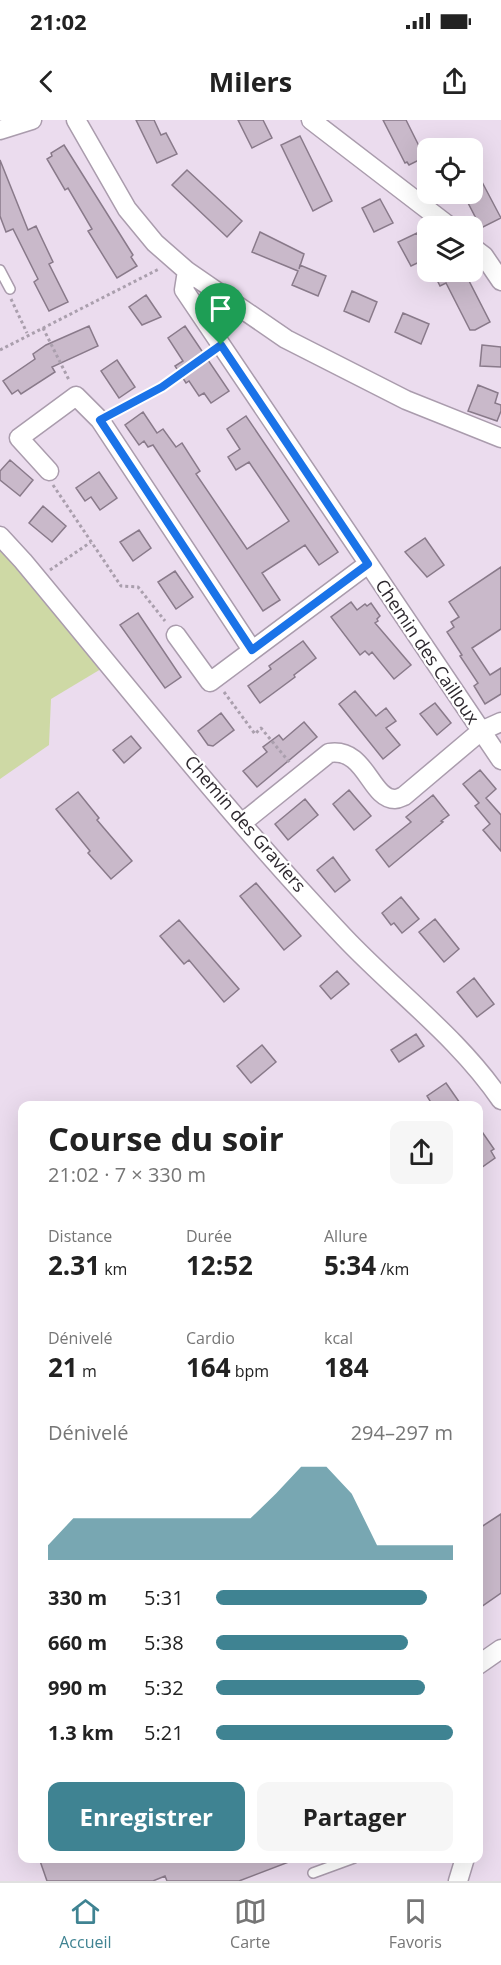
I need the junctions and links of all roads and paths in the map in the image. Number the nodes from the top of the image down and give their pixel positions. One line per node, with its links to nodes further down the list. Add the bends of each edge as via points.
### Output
1 (32, 120): 4 (street)
2 (76, 120): 7 (street, via 128,209)
3 (311, 120): 5 (street)
4 (0, 129)
5 (436, 216)
6 (483, 256): 10 (street)
7 (172, 258): 9 (street); 12 (path, via 161,268)
8 (0, 270): 11 (lane)
9 (187, 271): 14 (street, Chemin des Cailloux, via 184,290); 18 (street, via 286,339 406,400)
10 (501, 281)
11 (10, 289): 13 (path)
12 (43, 328): 15 (path); 16 (path)
13 (27, 333)
14 (221, 345): 17 (path, via 162,387); 22 (street, Chemin des Cailloux)
15 (0, 350)
16 (76, 396): 17 (street); 19 (street, via 20,438)
17 (100, 420): 25 (street)
18 (501, 438)
19 (49, 471): 21 (path, via 53,487)
20 (0, 536): 23 (street, Chemin des Graviers)
21 (91, 542): 23 (path); 24 (path, via 121,586 138,587)
22 (368, 564): 25 (street); 28 (street, Chemin des Cailloux)
23 (38, 579): 31 (street, Chemin des Graviers)
24 (176, 635): 26 (street, via 210,682)
25 (252, 650): 26 (street)
26 (214, 679): 30 (path, via 255,734 261,729)
27 (501, 722): 28 (street)
28 (481, 731): 29 (street, Chemin des Cailloux); 30 (street, via 405,796 395,799 384,795 352,757 340,751 329,753)
29 (501, 760)
30 (300, 776): 31 (street)
31 (242, 823): 32 (street, Chemin des Graviers, via 345,938 462,1050)
32 (501, 1100)
33 (501, 1649): 34 (street)
34 (483, 1662)
35 (340, 1863): 37 (lane)
36 (463, 1863): 38 (street)
37 (313, 1873)
38 (458, 1881)

